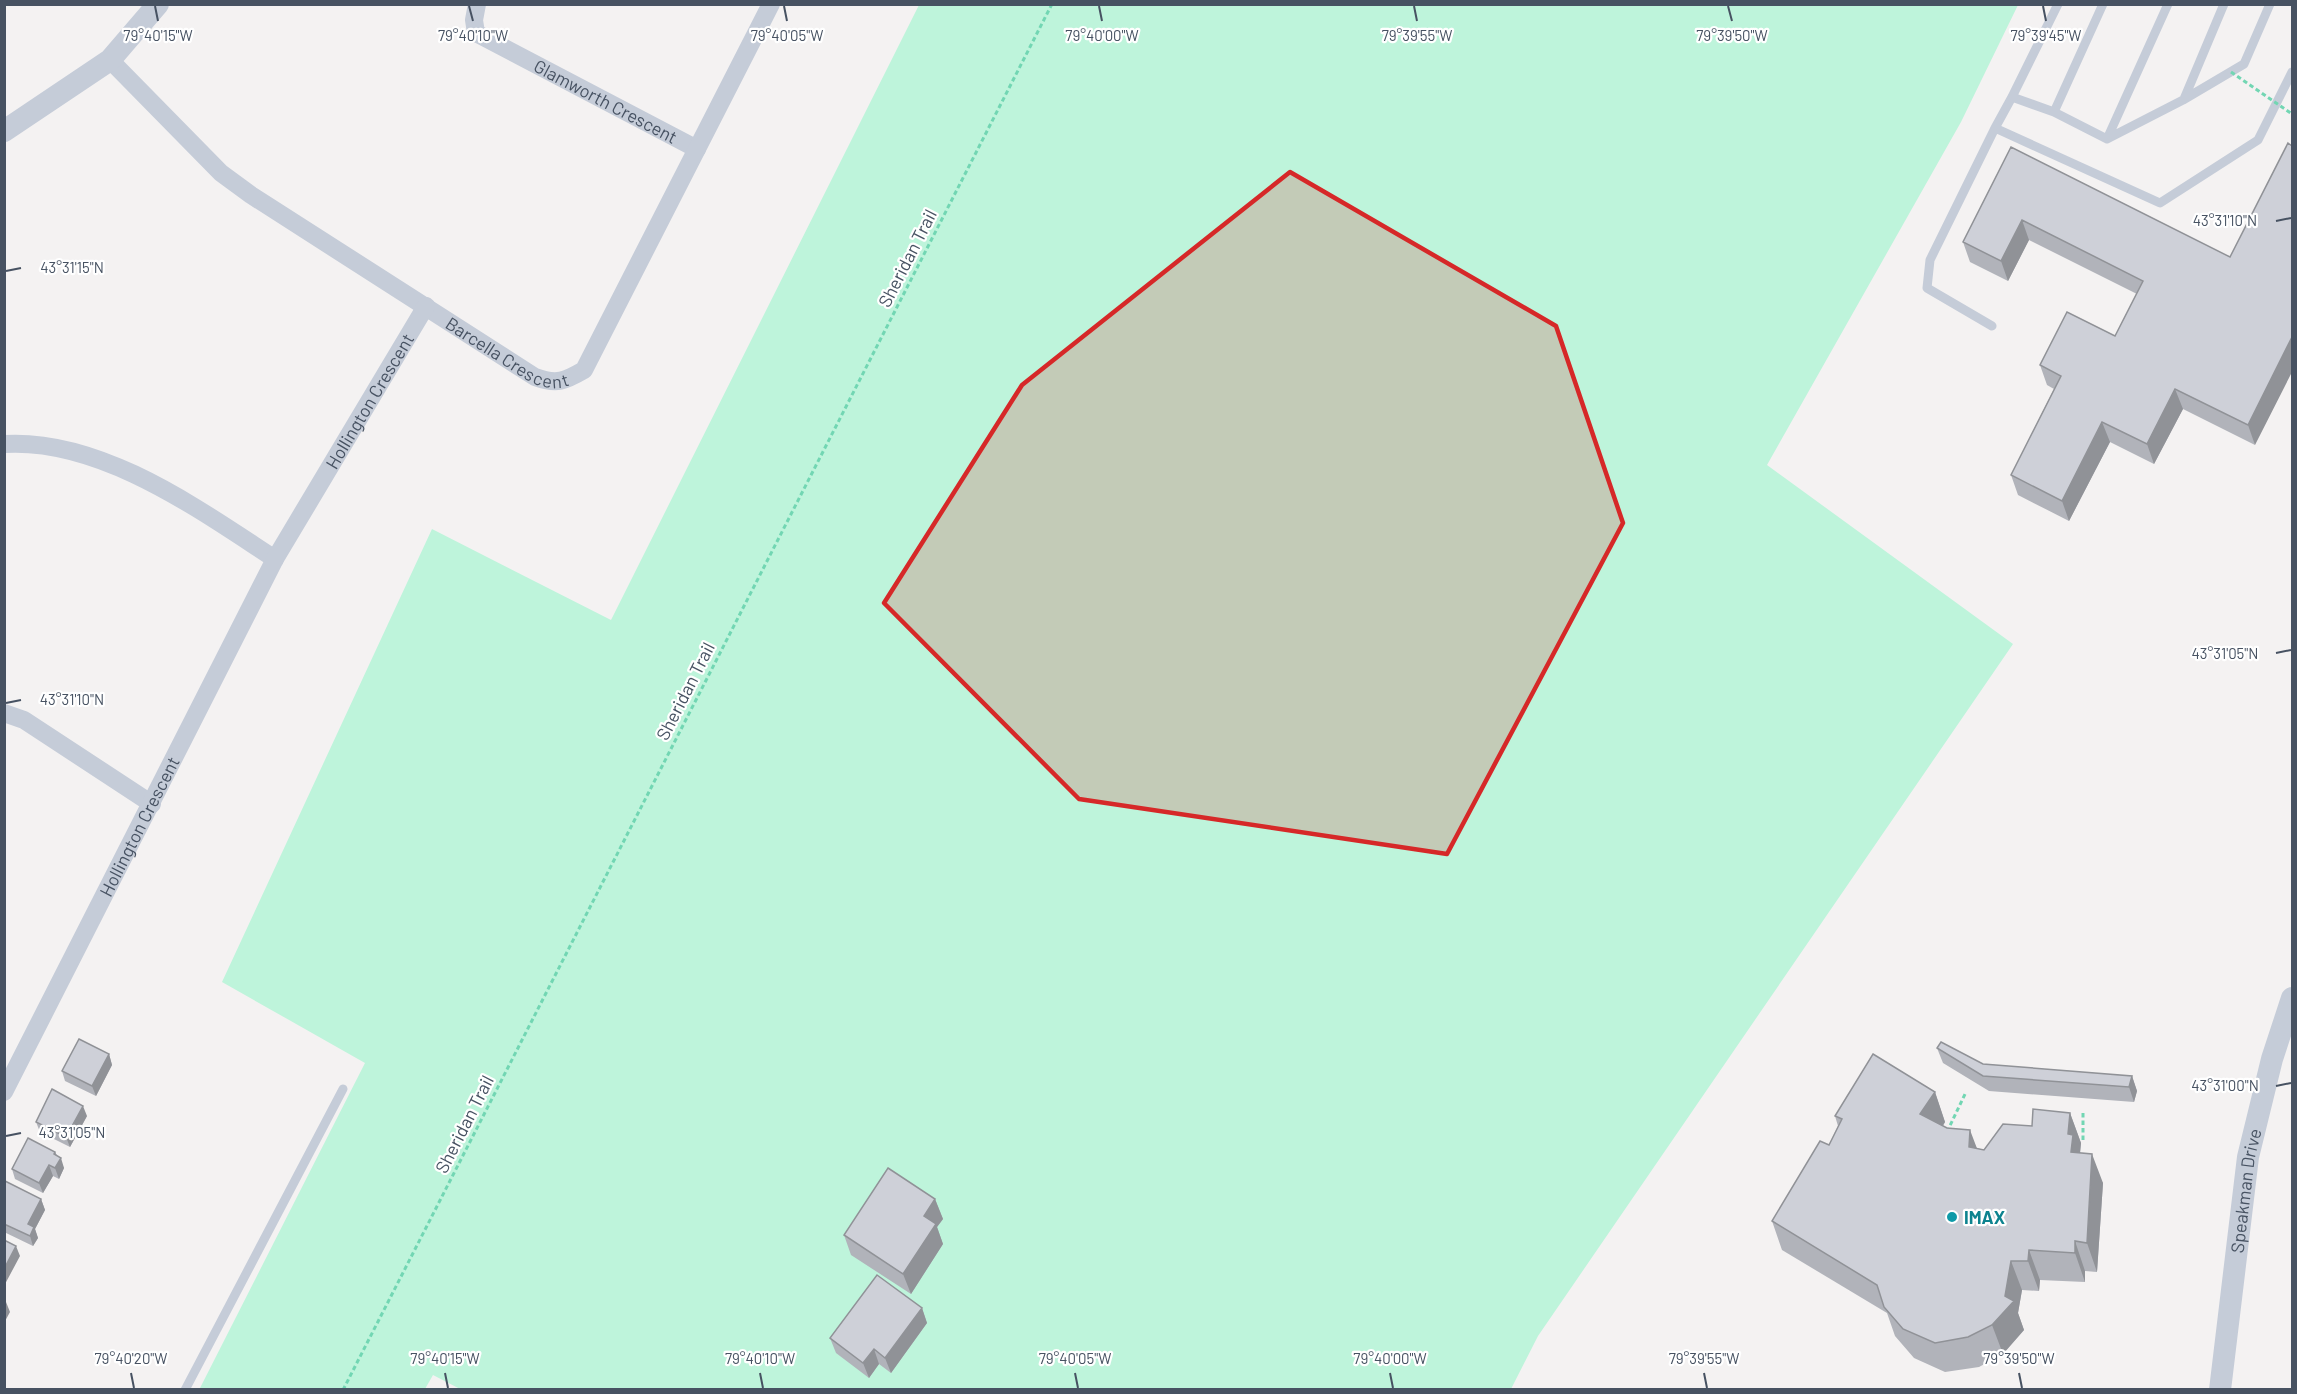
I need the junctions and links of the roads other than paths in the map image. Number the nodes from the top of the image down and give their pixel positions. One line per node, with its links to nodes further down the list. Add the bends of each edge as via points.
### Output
1 (158, 4): 9 (street)
2 (477, 4): 17 (street, Glamworth Crescent, via 476,33)
3 (771, 4): 17 (street, Barcella Crescent)
4 (2058, 4): 11 (lane)
5 (2103, 4): 13 (lane)
6 (2168, 4): 16 (lane)
7 (2224, 4): 12 (lane)
8 (2270, 4): 12 (lane, via 2244,63)
9 (110, 60): 15 (street); 18 (street, Barcella Crescent, via 221,173)
10 (2292, 72): 14 (lane, via 2258,140 2160,203)
11 (2012, 97): 13 (lane); 14 (lane)
12 (2183, 100): 16 (lane)
13 (2054, 112): 16 (lane)
14 (1995, 128): 19 (lane, via 1929,260 1928,288)
15 (4, 131)
16 (2107, 140)
17 (697, 149): 18 (street, Barcella Crescent, via 584,370 550,382 535,377)
18 (426, 306): 21 (street, Hollington Crescent)
19 (1992, 326)
20 (4, 444): 21 (street, via 51,446 101,459 185,501)
21 (275, 559): 23 (street, Hollington Crescent)
22 (4, 713): 23 (street, via 24,720)
23 (152, 804): 26 (street, Hollington Crescent)
24 (2292, 998): 28 (street, Speakman Drive, via 2272,1059 2248,1157)
25 (343, 1089): 27 (lane)
26 (4, 1092)
27 (185, 1389)
28 (2220, 1389)

